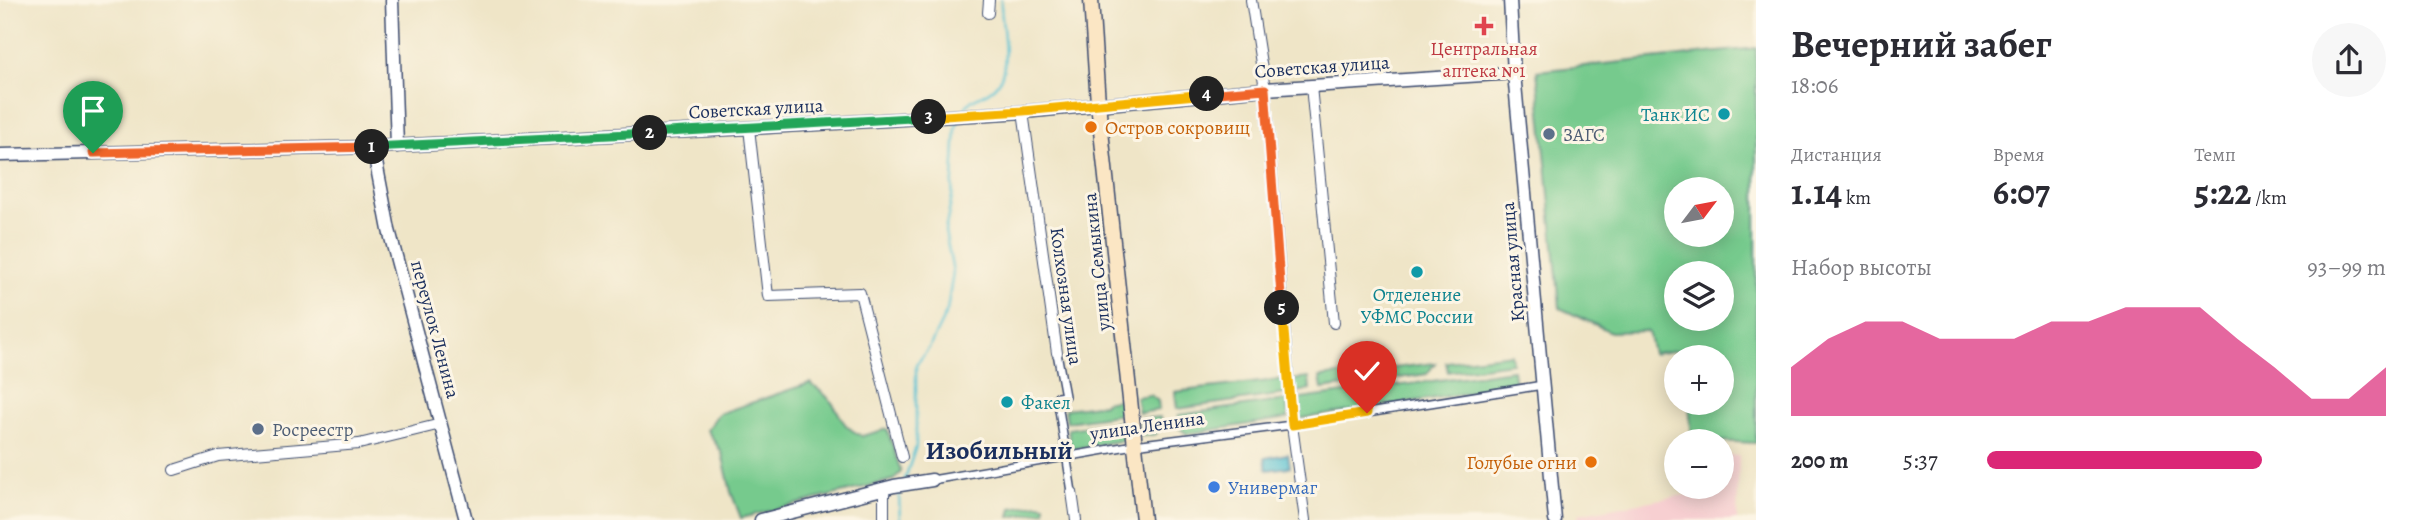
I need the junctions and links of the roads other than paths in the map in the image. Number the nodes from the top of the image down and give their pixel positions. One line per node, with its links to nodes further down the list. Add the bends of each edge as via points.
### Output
1 (392, 0): 13 (street)
2 (989, 0): 6 (street)
3 (1091, 0): 10 (main road, улица Семыкина)
4 (1251, 0): 9 (street)
5 (1510, 0): 7 (street, Красная улица)
6 (988, 13)
7 (1514, 74): 8 (street, Советская улица); 18 (street, Красная улица)
8 (1311, 86): 9 (street, Советская улица); 16 (street)
9 (1265, 89): 10 (street, Советская улица); 20 (street)
10 (1098, 103): 11 (street, Советская улица); 21 (main road, улица Семыкина)
11 (1023, 111): 12 (street, Советская улица); 17 (street, Колхозная улица)
12 (750, 128): 13 (street, Советская улица); 23 (street, via 768,296 860,293)
13 (397, 146): 14 (street, Советская улица)
14 (373, 147): 15 (street, Советская улица); 19 (street, переулок Ленина, via 389,230)
15 (0, 155)
16 (1334, 323)
17 (1057, 353): 22 (street, Колхозная улица, via 1065,396 1057,397)
18 (1543, 385): 20 (street, улица Ленина); 34 (street, Красная улица)
19 (441, 424): 24 (street, via 359,444 218,456); 28 (street, переулок Ленина)
20 (1292, 425): 21 (street, улица Ленина); 33 (street)
21 (1134, 445): 22 (street, улица Ленина); 32 (main road, улица Семыкина)
22 (1066, 456): 25 (street, улица Ленина); 27 (street, Колхозная улица)
23 (902, 457)
24 (174, 470)
25 (932, 480): 26 (street, улица Ленина)
26 (889, 487): 29 (street, улица Ленина); 30 (street)
27 (1072, 492): 31 (street, Колхозная улица)
28 (466, 520)
29 (761, 520)
30 (884, 520)
31 (1076, 520)
32 (1143, 520)
33 (1305, 520)
34 (1555, 520)

